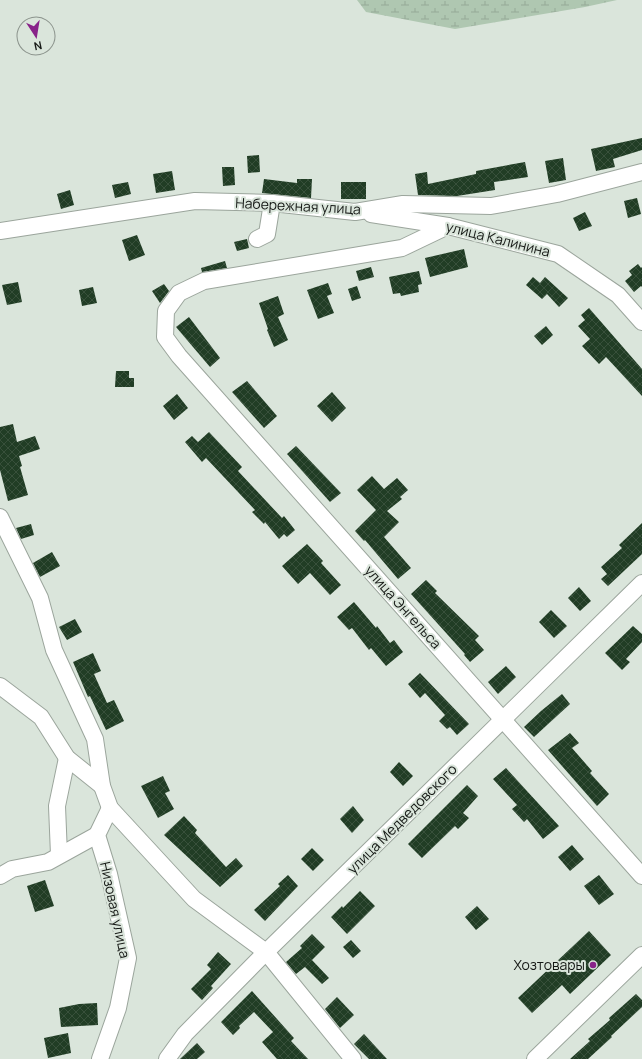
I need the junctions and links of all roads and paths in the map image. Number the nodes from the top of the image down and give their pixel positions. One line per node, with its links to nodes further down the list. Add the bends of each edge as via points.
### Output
1 (642, 172): 3 (street, Набережная улица, via 557,194 491,206 403,204)
2 (272, 203): 3 (street, Набережная улица); 5 (street, Набережная улица, via 195,201); 6 (street, via 267,234)
3 (355, 212): 4 (street, улица Калинина)
4 (448, 226): 7 (street, улица Калинина, via 558,254 618,296); 11 (street, улица Энгельса, via 402,248 204,281 179,293 166,311 164,337)
5 (0, 231)
6 (257, 239)
7 (642, 322)
8 (0, 517): 13 (street, via 40,598 54,650 95,739)
9 (642, 583): 11 (street, улица Медведовского)
10 (0, 686): 12 (street, via 41,717)
11 (504, 719): 18 (street, улица Энгельса); 19 (street, улица Медведовского)
12 (67, 758): 13 (street); 16 (street, via 58,806)
13 (102, 786): 14 (street)
14 (110, 808): 15 (street); 19 (street, via 194,899)
15 (97, 835): 16 (street); 21 (street, Низовая улица, via 109,874 128,958 118,1008)
16 (60, 855): 17 (street, via 48,862 12,869)
17 (0, 876)
18 (642, 876)
19 (266, 952): 22 (street, улица Медведовского, via 185,1034); 23 (street)
20 (642, 955): 24 (street)
21 (100, 1059)
22 (167, 1059)
23 (353, 1059)
24 (535, 1059)

